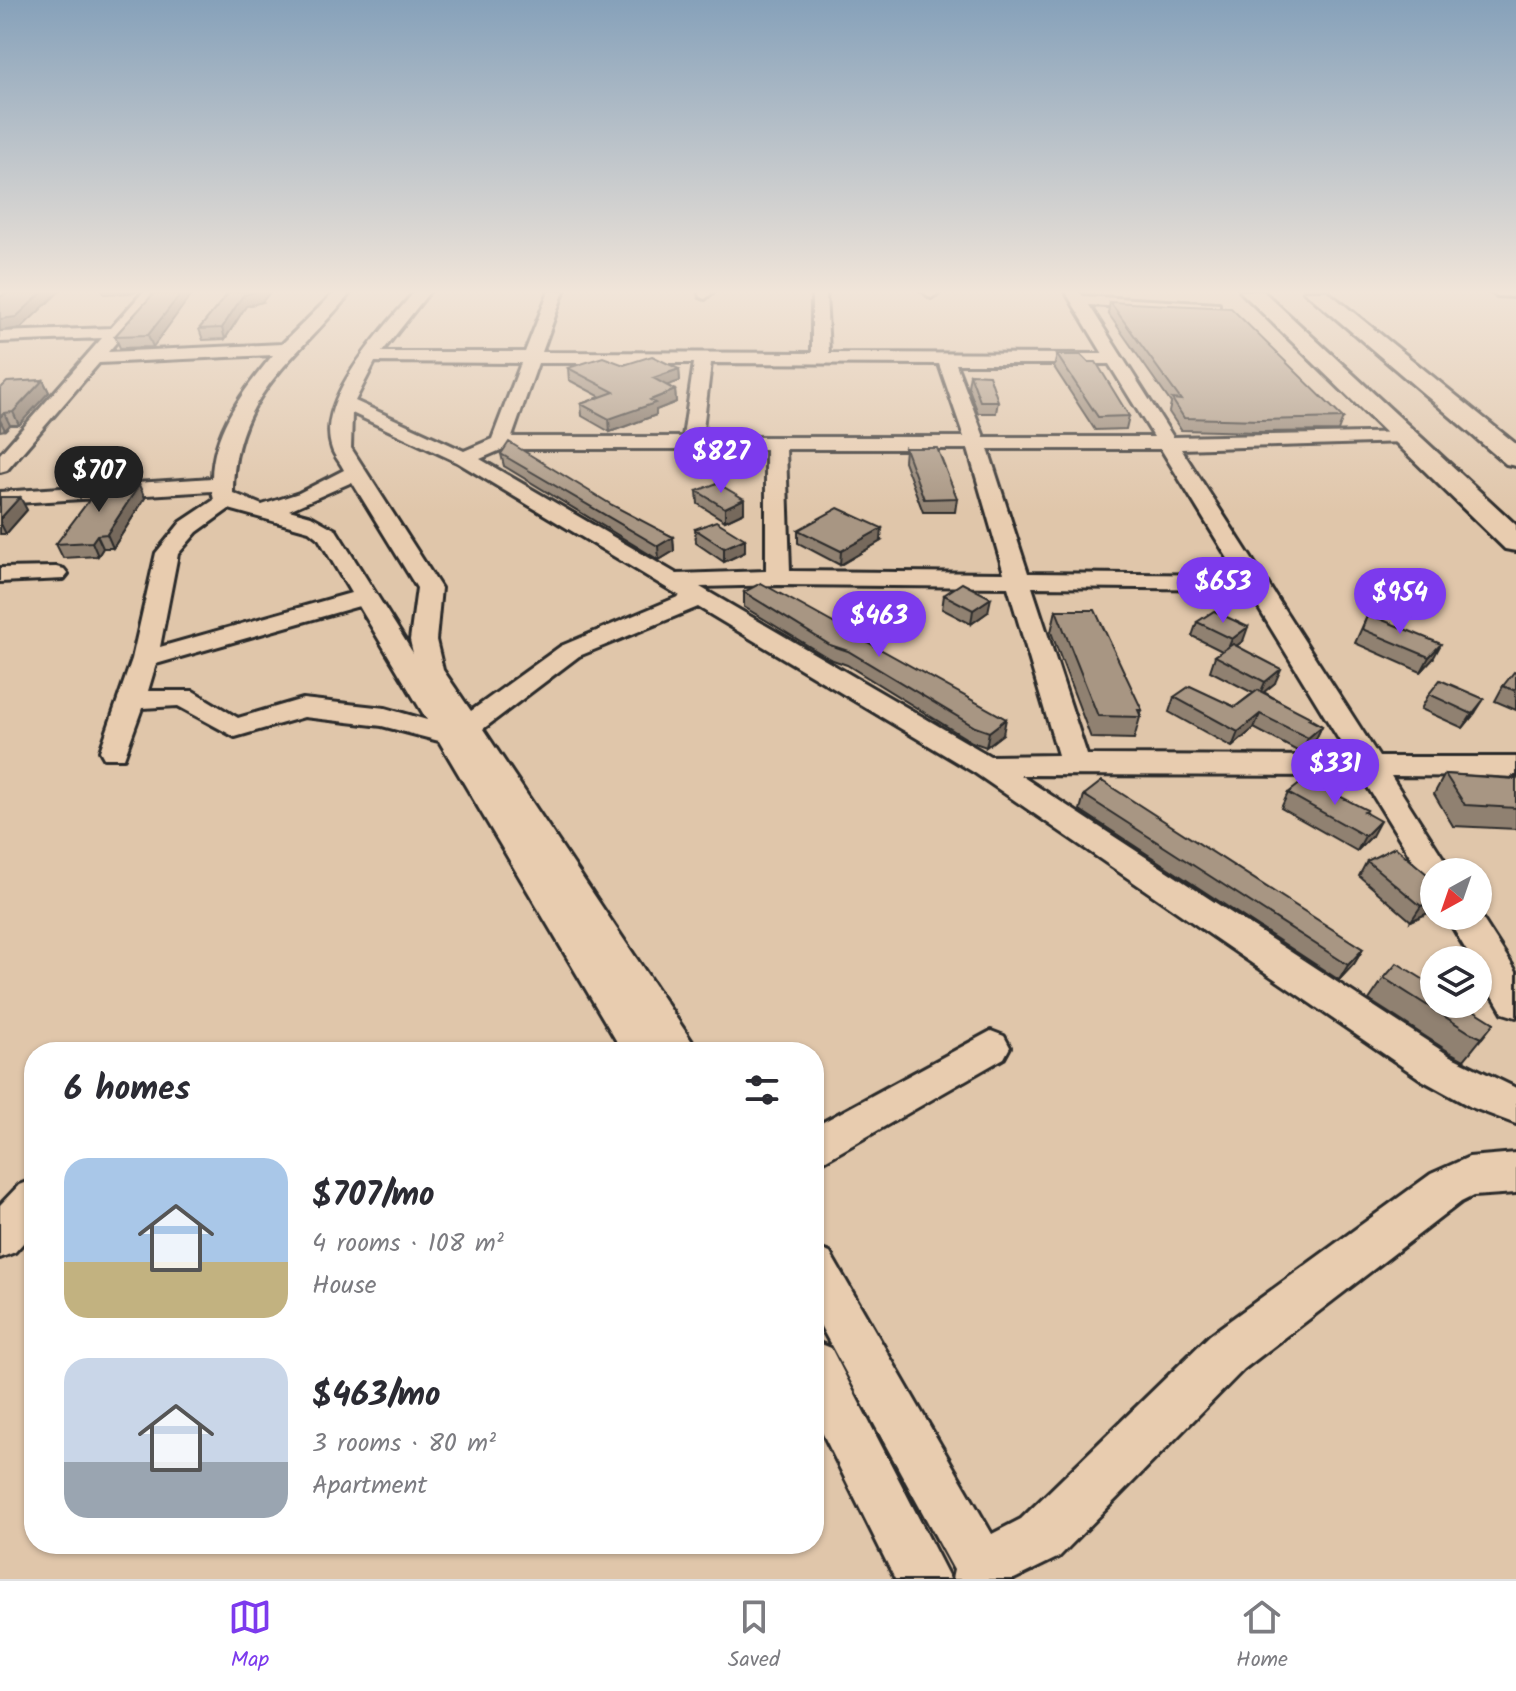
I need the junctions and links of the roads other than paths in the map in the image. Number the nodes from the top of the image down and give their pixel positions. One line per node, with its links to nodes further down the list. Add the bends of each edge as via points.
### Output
1 (88, 365): 10 (street)
2 (276, 365): 24 (street, via 245,402 228,439)
3 (367, 365): 12 (street)
4 (528, 365): 17 (street)
5 (702, 365): 15 (street)
6 (948, 365): 18 (street)
7 (1121, 365): 19 (street)
8 (1328, 365): 13 (highway)
9 (1405, 365): 14 (highway)
10 (71, 383): 11 (street); 22 (street)
11 (43, 385)
12 (343, 402): 20 (street); 23 (street, via 337,429 341,448)
13 (1405, 438): 14 (highway, via 1455,444); 19 (street); 27 (highway)
14 (1494, 440): 21 (highway)
15 (692, 442): 16 (street); 17 (street)
16 (776, 442): 18 (street); 30 (street)
17 (500, 443): 20 (street)
18 (976, 443): 19 (street); 31 (street)
19 (1169, 443): 33 (street)
20 (464, 458): 32 (street)
21 (1516, 458)
22 (0, 466)
23 (356, 472): 26 (street); 38 (street, via 429,588 425,655)
24 (224, 492): 25 (street); 26 (street); 36 (street, via 167,553)
25 (0, 498)
26 (268, 510): 34 (street, via 320,528)
27 (1516, 542)
28 (56, 574): 29 (street)
29 (0, 575)
30 (778, 578): 31 (street); 32 (street)
31 (1016, 579): 33 (street); 40 (street)
32 (672, 581): 35 (street)
33 (1255, 582): 42 (street)
34 (364, 597): 36 (street); 38 (street)
35 (700, 597): 38 (street, via 570,651); 41 (street)
36 (145, 659): 37 (street)
37 (132, 700): 38 (street, via 183,697 235,728 303,708 385,717 430,731); 39 (street)
38 (456, 730): 47 (street); 48 (street)
39 (114, 751)
40 (1075, 765): 41 (street); 42 (street)
41 (985, 766): 50 (street, via 1436,1068)
42 (1370, 766): 43 (street); 44 (street)
43 (1516, 767)
44 (1427, 858)
45 (1472, 930): 46 (street)
46 (1516, 1002)
47 (637, 1042)
48 (673, 1042)
49 (991, 1047): 51 (street)
50 (1516, 1106)
51 (824, 1142)
52 (1516, 1173): 57 (street, via 1469,1177 1446,1188 1227,1352 1040,1538)
53 (24, 1210): 54 (street)
54 (0, 1237)
55 (824, 1287): 57 (street)
56 (824, 1385): 58 (street)
57 (980, 1573)
58 (923, 1579)

